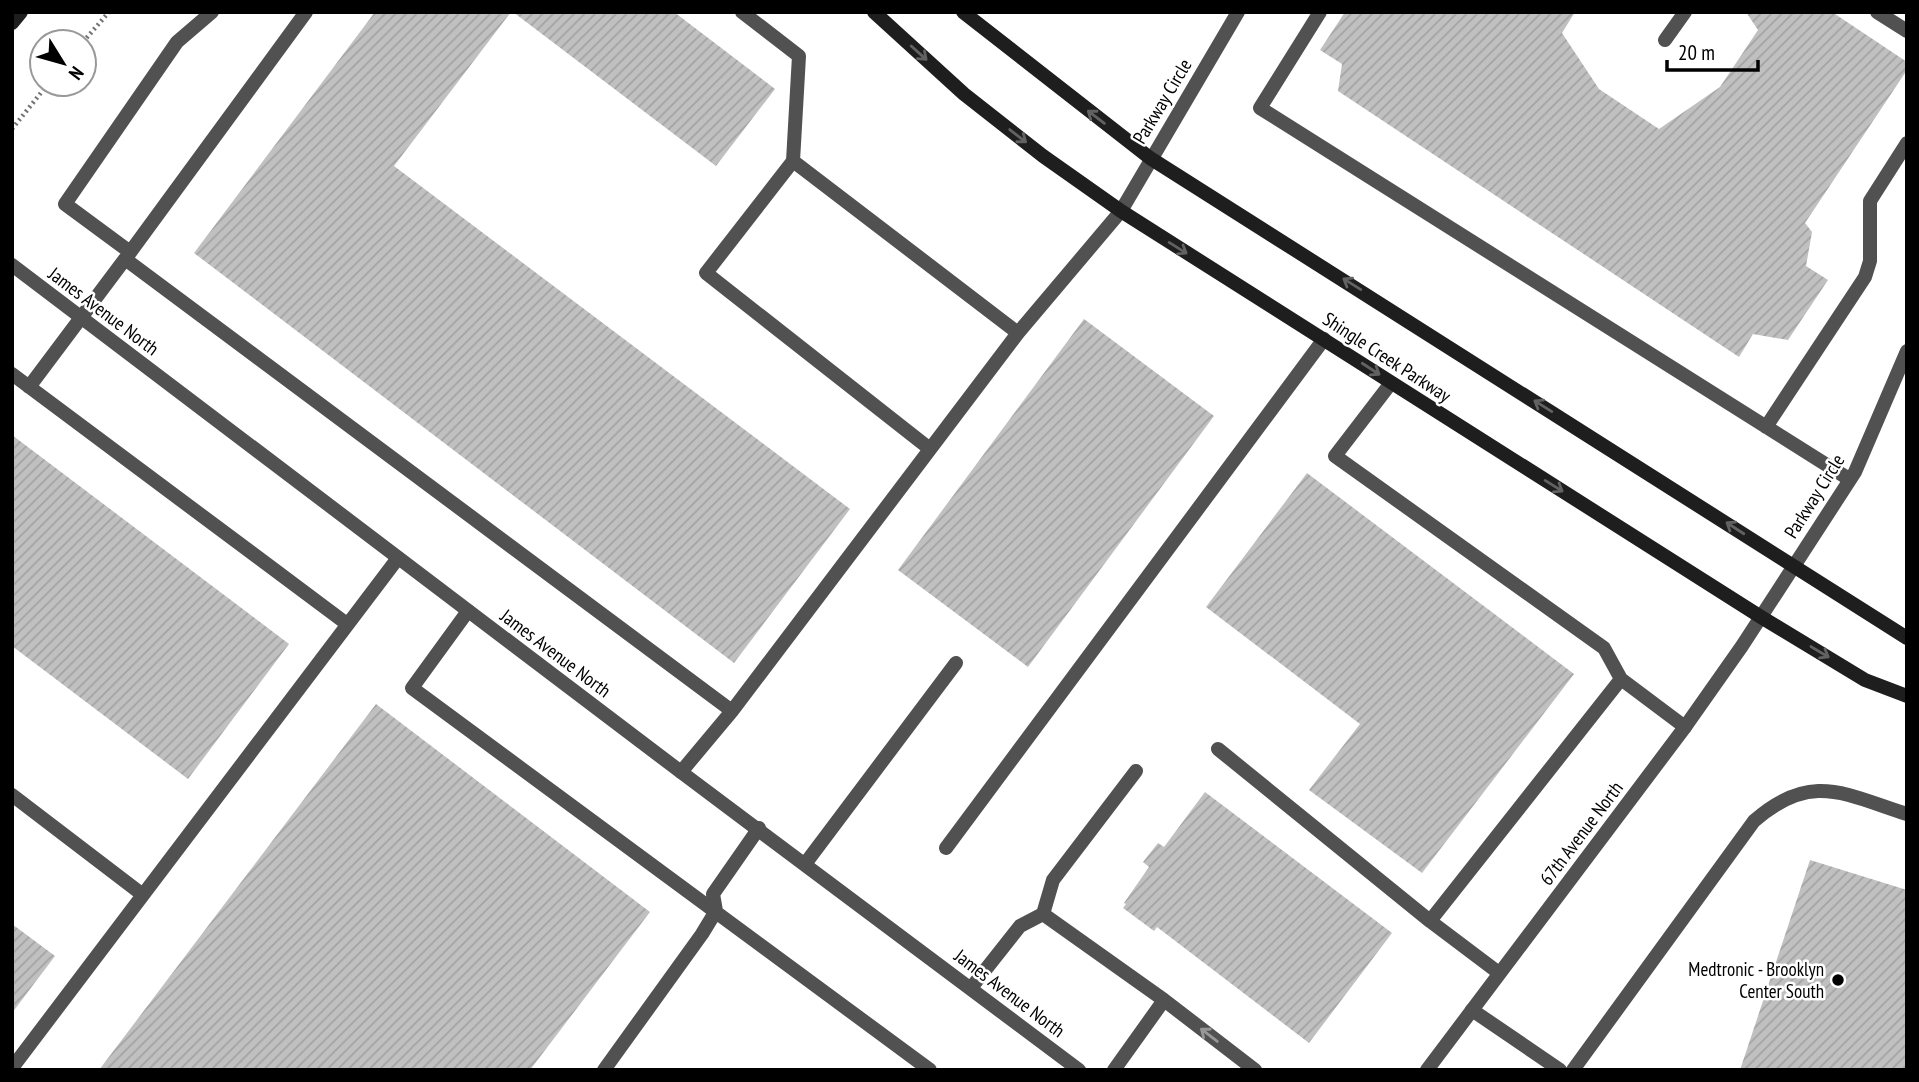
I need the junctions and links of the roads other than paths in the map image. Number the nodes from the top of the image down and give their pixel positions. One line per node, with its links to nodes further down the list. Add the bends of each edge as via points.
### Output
1 (21, 12): 11 (street)
2 (212, 12): 18 (street, via 177,42 65,204)
3 (306, 12): 18 (street)
4 (742, 12): 16 (street, via 799,56)
5 (874, 12): 17 (street, Shingle Creek Parkway, one-way to 17, via 964,94)
6 (963, 12): 15 (street, one-way to 6)
7 (1238, 12): 15 (street, Parkway Circle)
8 (1320, 12): 27 (street, via 1260,108)
9 (1685, 12): 13 (street)
10 (1877, 12): 12 (street)
11 (12, 23)
12 (1907, 31)
13 (1665, 40)
14 (1907, 143): 27 (street, via 1870,201 1870,261 1865,277)
15 (1150, 158): 17 (street, Parkway Circle); 31 (street, one-way to 15)
16 (793, 161): 21 (street); 28 (street, via 706,273)
17 (1121, 211): 21 (street, Parkway Circle); 22 (street, Shingle Creek Parkway, one-way to 22)
18 (127, 256): 20 (street); 39 (street)
19 (12, 265): 20 (street, James Avenue North)
20 (81, 317): 26 (street); 30 (street, James Avenue North)
21 (1018, 333): 28 (street, Parkway Circle)
22 (1324, 339): 25 (street, Shingle Creek Parkway, one-way to 25); 47 (street)
23 (1907, 351): 29 (street, Parkway Circle)
24 (12, 374): 26 (street)
25 (1391, 383): 33 (street, Shingle Creek Parkway, one-way to 33); 37 (street, via 1335,456 1604,648)
26 (29, 387): 34 (street)
27 (1766, 427): 29 (street)
28 (930, 449): 39 (street, Parkway Circle)
29 (1849, 480): 31 (street, Parkway Circle)
30 (398, 558): 32 (street, James Avenue North); 34 (street)
31 (1793, 565): 33 (street, Parkway Circle); 35 (street)
32 (468, 611): 43 (street, James Avenue North); 50 (street, via 412,688)
33 (1761, 617): 38 (street, Shingle Creek Parkway, one-way to 38, via 1865,680); 40 (street, 67th Avenue North)
34 (348, 624): 49 (street)
35 (1907, 638)
36 (956, 663): 48 (street)
37 (1620, 680): 40 (street); 52 (street)
38 (1907, 695)
39 (732, 710): 43 (street, Parkway Circle)
40 (1685, 727): 53 (street, 67th Avenue North)
41 (1218, 749): 52 (street)
42 (1136, 771): 51 (street, via 1053,880)
43 (681, 772): 46 (street, James Avenue North)
44 (12, 794): 49 (street)
45 (1907, 814): 65 (street, via 1817,789 1771,806 1754,821)
46 (759, 828): 48 (street, James Avenue North); 50 (street, via 713,894)
47 (946, 848)
48 (805, 864): 54 (street, James Avenue North)
49 (143, 895): 57 (street)
50 (716, 911): 58 (street); 59 (street)
51 (1043, 914): 54 (street, via 1020,926); 55 (street)
52 (1430, 921): 53 (street)
53 (1499, 973): 56 (street, 67th Avenue North)
54 (971, 988): 60 (street, James Avenue North)
55 (1164, 1000): 61 (street); 62 (street, one-way to 55)
56 (1472, 1010): 63 (street, 67th Avenue North); 64 (street)
57 (12, 1068)
58 (604, 1070)
59 (930, 1070)
60 (1079, 1070)
61 (1114, 1070)
62 (1255, 1070)
63 (1427, 1070)
64 (1560, 1070)
65 (1573, 1070)

